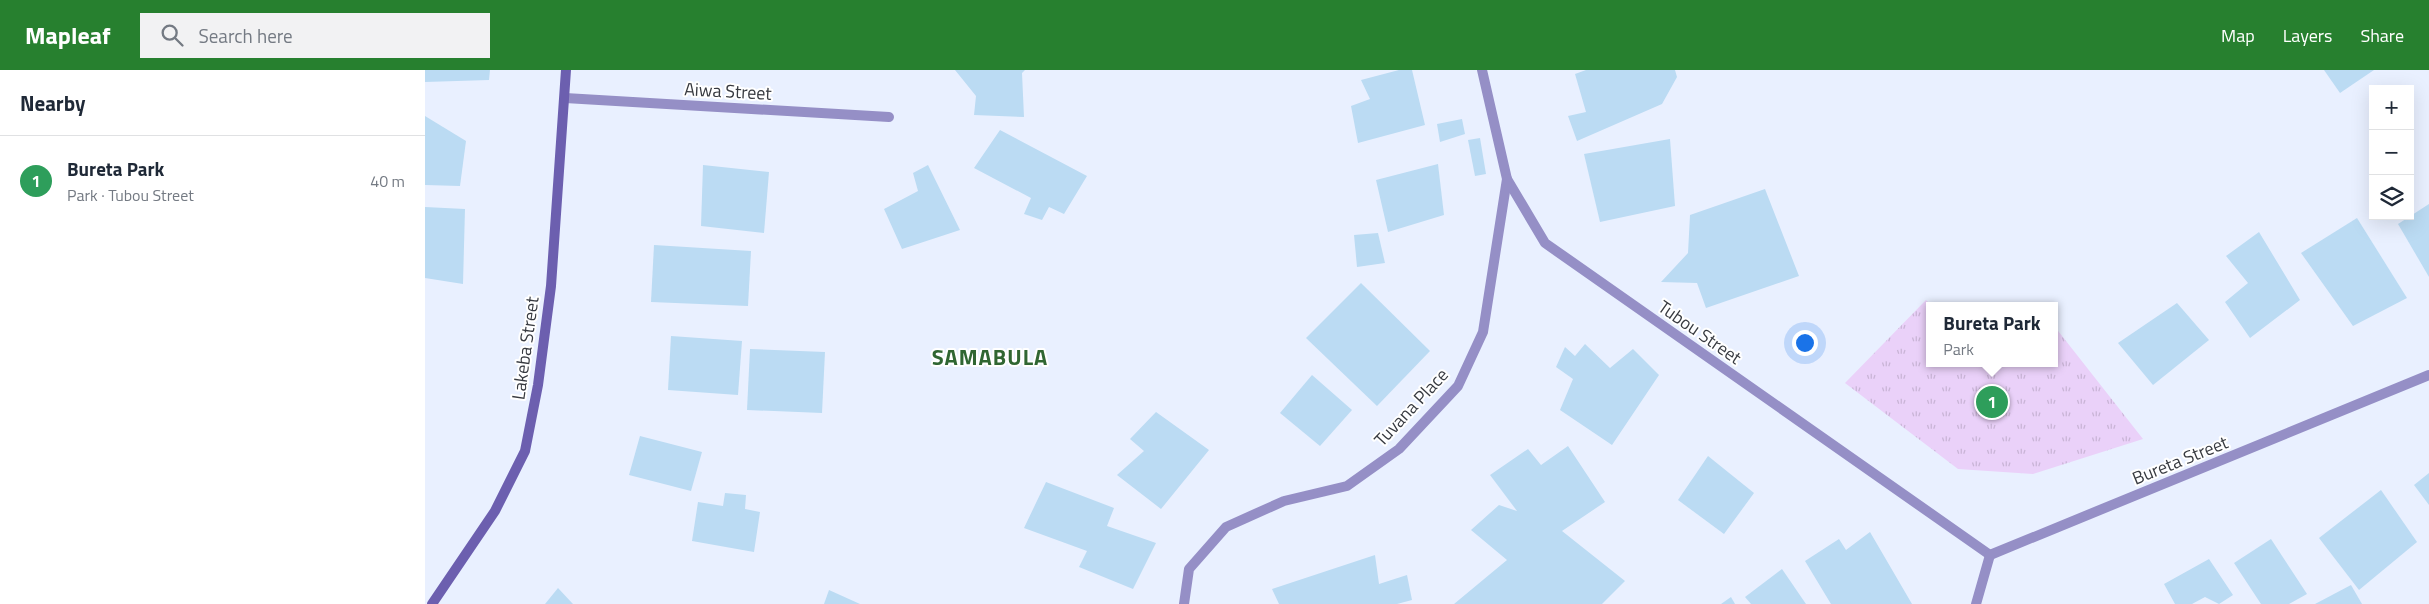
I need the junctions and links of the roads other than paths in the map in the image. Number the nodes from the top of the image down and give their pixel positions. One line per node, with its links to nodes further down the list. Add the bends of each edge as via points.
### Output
1 (566, 70): 3 (main road, Lakeba Street)
2 (1482, 70): 5 (street, Tubou Street)
3 (565, 98): 4 (street, Aiwa Street); 8 (main road, Lakeba Street, via 551,286 539,384 525,451 495,511)
4 (889, 116)
5 (1507, 179): 7 (street, Tubou Street, via 1545,243); 9 (street, Tuvana Place, via 1483,332 1458,386 1399,449 1347,486 1284,501 1226,527 1189,569)
6 (2429, 375): 7 (street, Bureta Street)
7 (1990, 555): 10 (street)
8 (432, 604)
9 (1184, 604)
10 (1976, 604)

